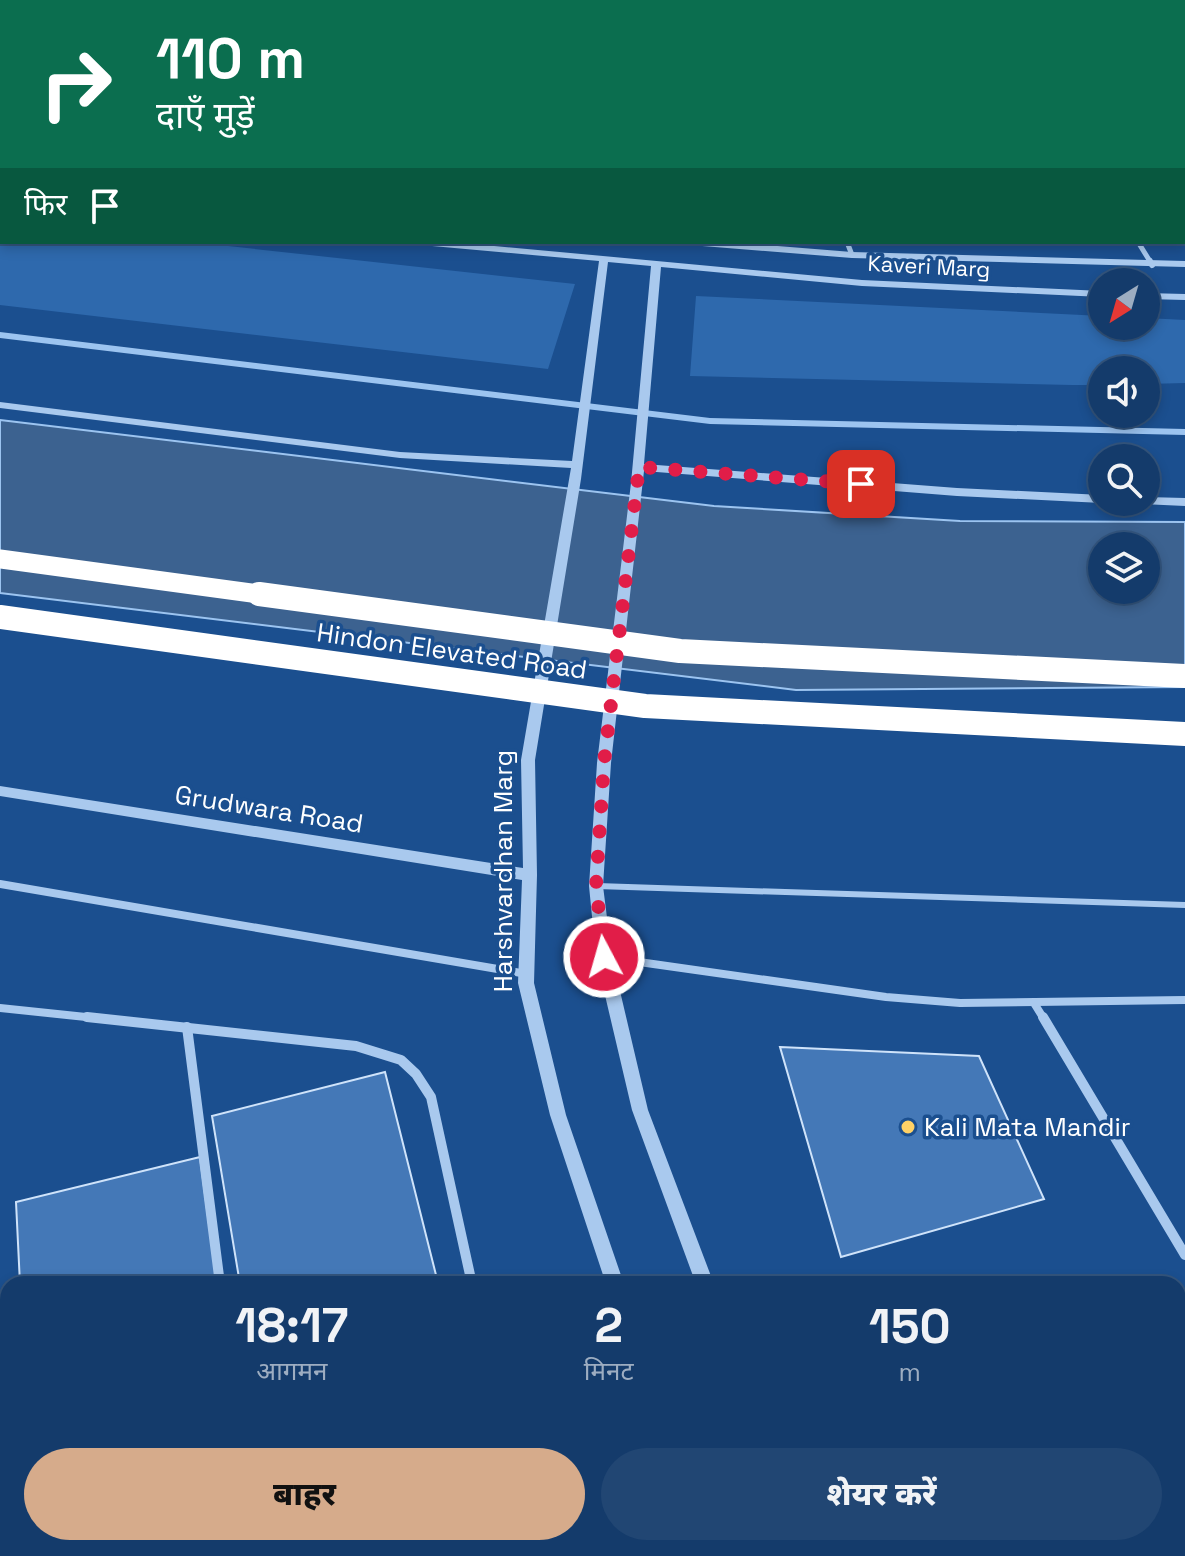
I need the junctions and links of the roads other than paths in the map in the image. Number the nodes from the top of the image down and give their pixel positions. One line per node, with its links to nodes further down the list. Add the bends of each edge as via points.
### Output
1 (443, 244): 6 (street, Kaveri Marg)
2 (715, 244): 5 (street, Kaveri Marg)
3 (848, 244): 5 (street)
4 (1139, 244): 9 (street)
5 (852, 255): 9 (street, Kaveri Marg)
6 (604, 259): 7 (street, Kaveri Marg); 15 (street, Harshvardhan Marg)
7 (656, 264): 10 (street, Kaveri Marg, via 862,283); 14 (street)
8 (1185, 264): 9 (street, Kaveri Marg)
9 (1152, 265)
10 (1088, 293)
11 (1160, 296): 12 (street)
12 (1185, 297)
13 (0, 405): 15 (street)
14 (639, 467): 16 (street); 26 (street, bridge, via 604,763)
15 (576, 472): 24 (street, Harshvardhan Marg, bridge, via 528,760)
16 (1088, 498)
17 (1160, 501): 18 (street)
18 (1185, 502)
19 (0, 559): 21 (highway, Hindon Elevated Road, bridge, via 680,651)
20 (0, 617): 22 (highway, Hindon Elevated Road, bridge, via 645,706)
21 (1185, 676)
22 (1185, 734)
23 (0, 791): 24 (street, Grudwara Road)
24 (530, 875): 29 (street, Harshvardhan Marg)
25 (0, 884): 29 (street)
26 (596, 886): 27 (lane); 28 (street)
27 (1185, 905)
28 (604, 957): 31 (street, via 886,997); 38 (street, via 640,1110)
29 (527, 974): 37 (street, Harshvardhan Marg, via 558,1115)
30 (1185, 1000): 31 (street)
31 (1034, 1003): 34 (street)
32 (0, 1008): 33 (street)
33 (187, 1027): 35 (street); 36 (street, via 356,1046 398,1056 431,1097)
34 (1185, 1255)
35 (219, 1276)
36 (470, 1276)
37 (612, 1276)
38 (702, 1276)

